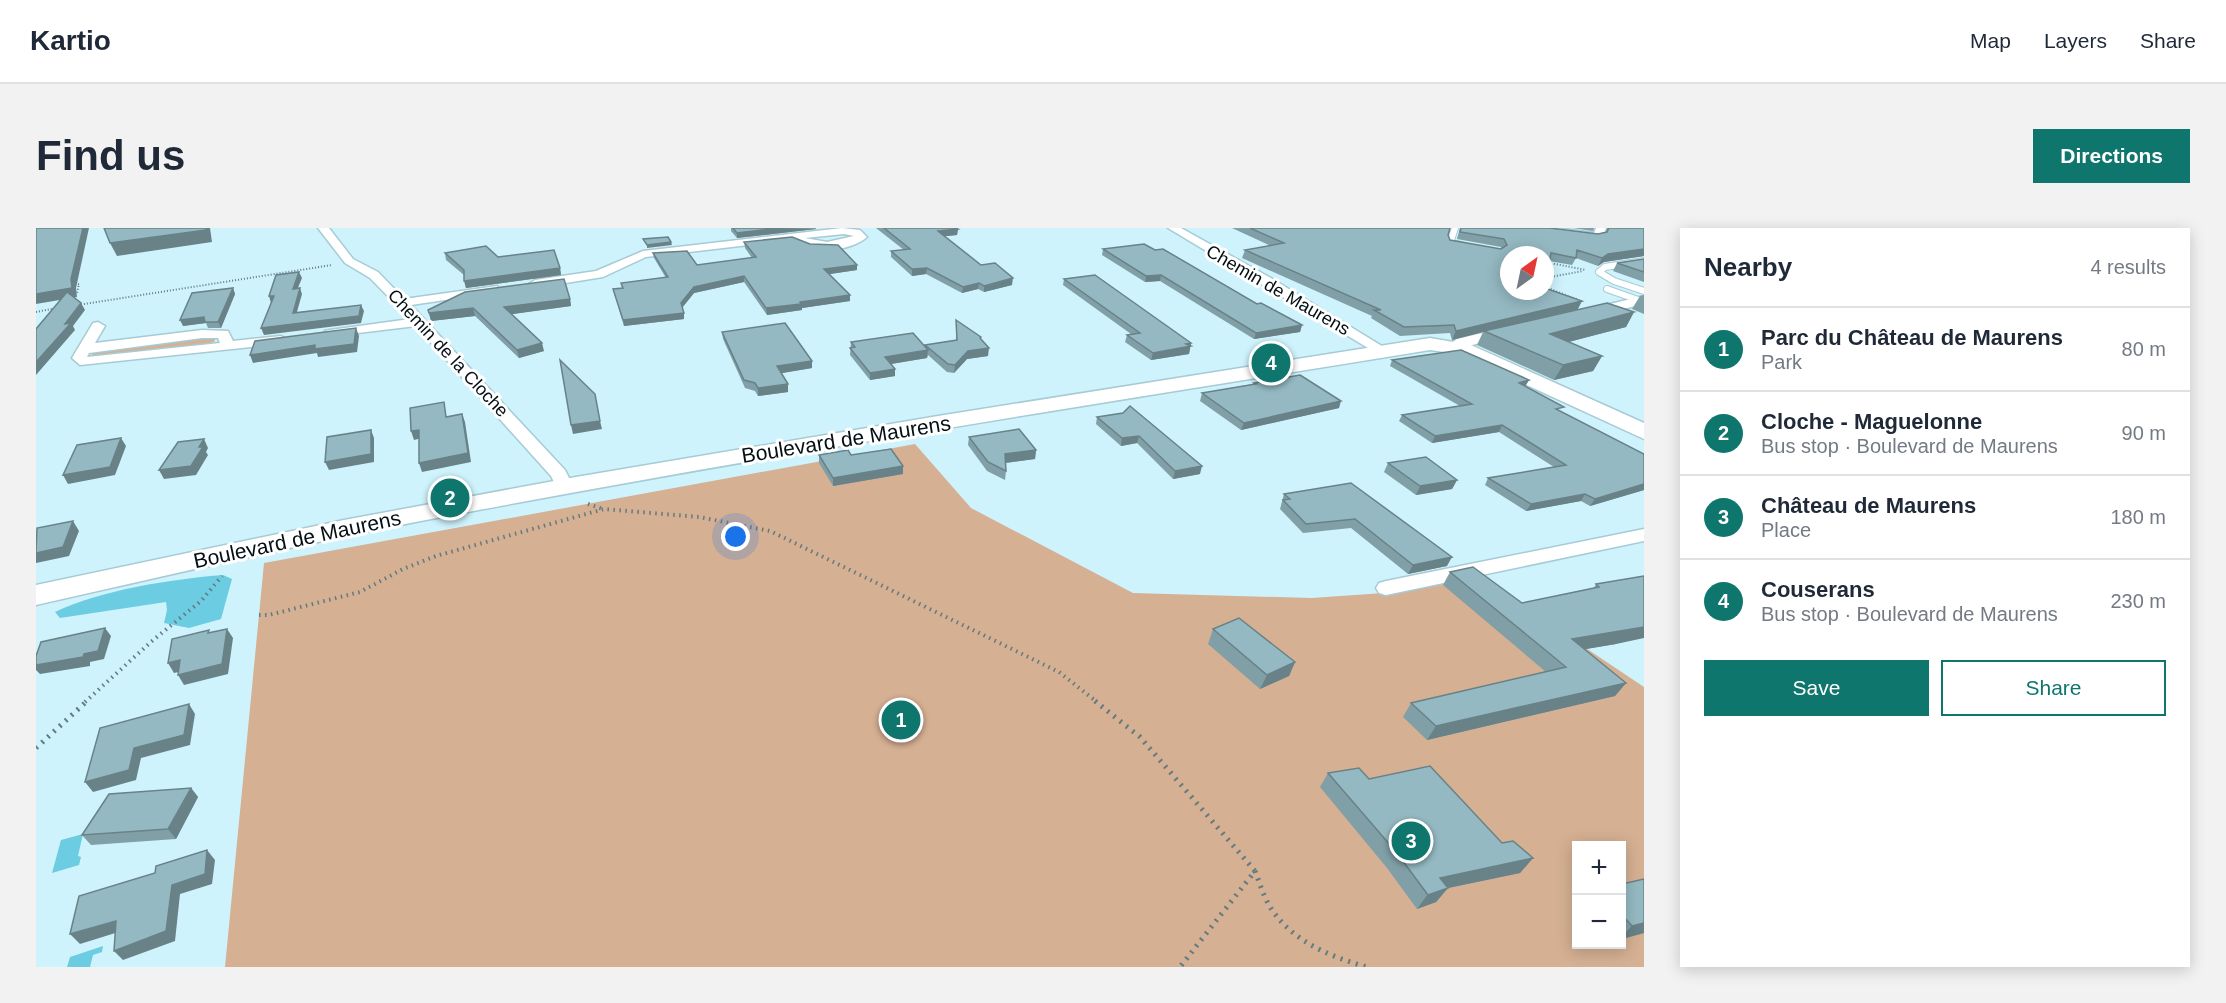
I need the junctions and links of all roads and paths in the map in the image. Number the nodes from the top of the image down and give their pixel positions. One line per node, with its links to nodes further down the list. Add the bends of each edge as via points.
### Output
1 (322, 228): 19 (street, Chemin de la Cloche, via 349,261 375,275)
2 (1173, 228): 30 (street, Chemin de Maurens)
3 (1455, 228): 7 (lane, via 1450,243)
4 (1530, 228): 5 (street, via 1594,236 1599,235)
5 (1601, 228)
6 (794, 236): 6 (street, via 844,231 862,237 818,246); 14 (street, via 643,254 599,274)
7 (1469, 246)
8 (1644, 261): 11 (lane, via 1605,267)
9 (338, 263): 20 (path)
10 (1554, 264): 11 (path)
11 (1599, 272): 12 (path); 18 (lane)
12 (1554, 276)
13 (69, 285): 17 (path, via 79,284)
14 (525, 285)
15 (503, 288): 19 (street)
16 (1607, 289): 18 (lane)
17 (77, 293)
18 (1643, 297): 23 (street)
19 (401, 303): 24 (street, Chemin de la Cloche)
20 (76, 305)
21 (64, 307): 22 (path)
22 (36, 312)
23 (1574, 316)
24 (419, 322): 27 (street); 32 (street, Chemin de la Cloche, via 559,474)
25 (98, 326): 28 (street, via 79,358 85,362)
26 (1518, 329): 29 (street)
27 (321, 335)
28 (297, 338)
29 (1454, 346): 30 (street, Boulevard de Maurens, via 1430,344); 31 (street, Boulevard de Maurens)
30 (1383, 351): 32 (street, Boulevard de Maurens)
31 (1644, 432)
32 (565, 488): 36 (street, Boulevard de Maurens)
33 (588, 504): 34 (path)
34 (604, 509): 39 (path, via 436,556 360,592); 41 (path, via 699,516 770,531 1059,672 1140,737)
35 (1644, 535): 37 (street)
36 (238, 550): 38 (street, Boulevard de Maurens); 40 (path, via 239,558 201,601)
37 (1386, 588)
38 (36, 595)
39 (259, 615)
40 (36, 748)
41 (1255, 872): 42 (path); 43 (path, via 1272,910 1306,944)
42 (1180, 967)
43 (1367, 967)

